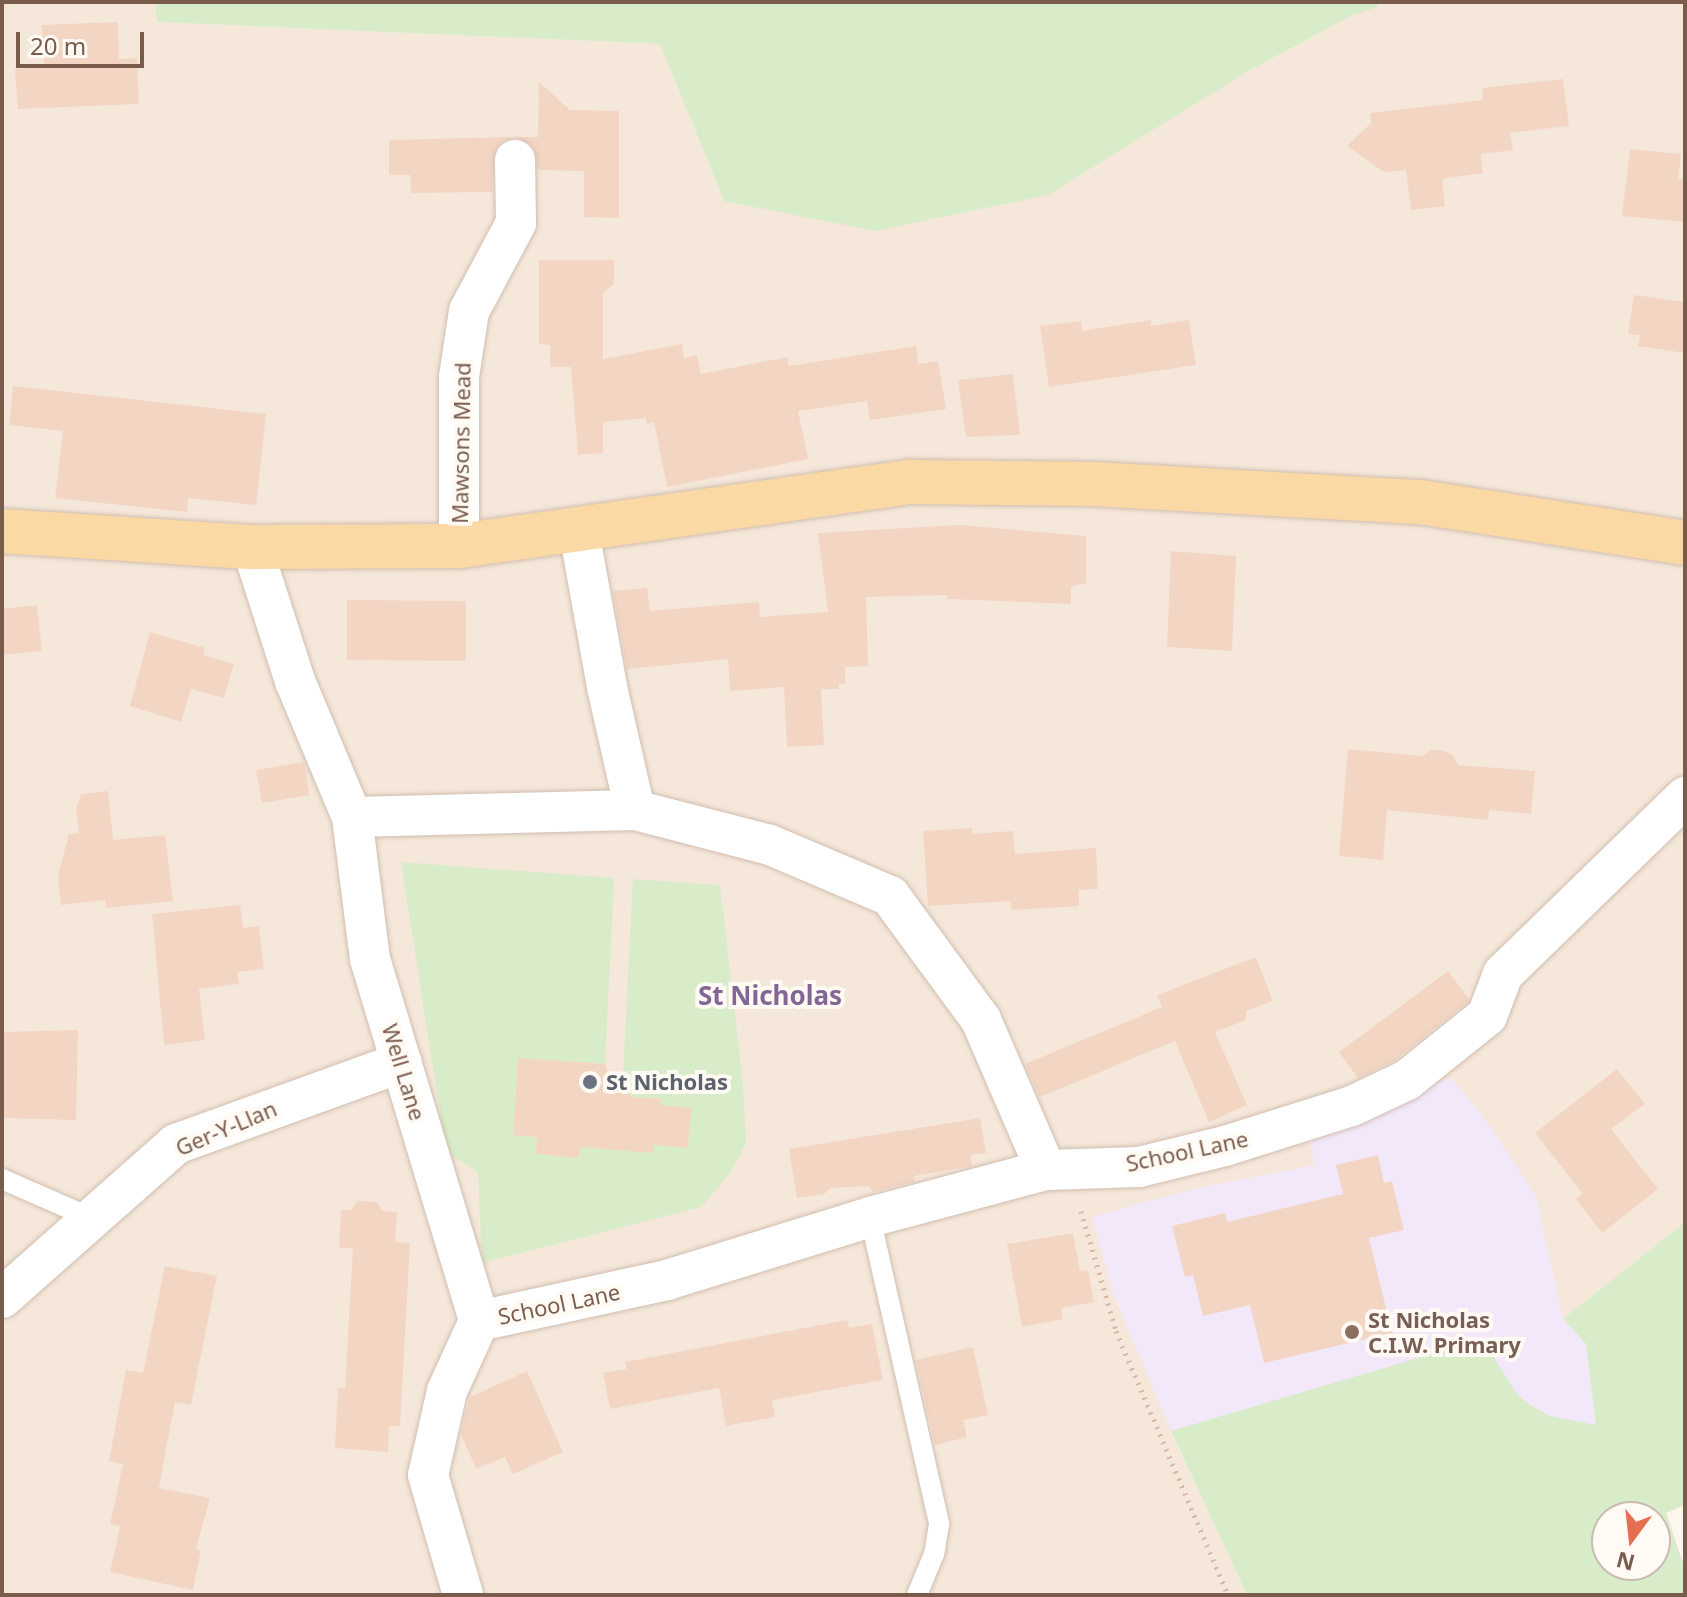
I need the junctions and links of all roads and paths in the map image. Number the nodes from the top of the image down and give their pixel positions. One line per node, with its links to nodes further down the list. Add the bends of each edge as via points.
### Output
1 (515, 160): 5 (street, Mawsons Mead, via 516,223 469,311 459,377)
2 (2, 531): 6 (main road)
3 (579, 531): 4 (main road, via 910,482 1078,483 1421,502); 5 (main road); 8 (street)
4 (1685, 543)
5 (459, 546): 6 (main road)
6 (252, 547): 9 (street, Well Lane, via 295,681)
7 (1685, 797): 11 (street, School Lane, via 1503,974 1487,1016 1407,1080 1352,1106 1225,1146 1139,1167)
8 (635, 810): 9 (street); 11 (street, via 770,845 890,896 981,1020)
9 (352, 817): 10 (street, Well Lane, via 370,959)
10 (402, 1062): 14 (street, Ger-Y-Llan, via 176,1144); 16 (street, Well Lane)
11 (1058, 1168): 13 (street, School Lane); 19 (path, via 1116,1331)
12 (2, 1179): 14 (lane)
13 (870, 1217): 16 (street, School Lane, via 667,1280); 18 (lane, via 939,1524 934,1554)
14 (91, 1218): 15 (street, Ger-Y-Llan)
15 (2, 1298)
16 (479, 1321): 17 (street, via 447,1391 428,1475)
17 (463, 1595)
18 (917, 1595)
19 (1228, 1595)

